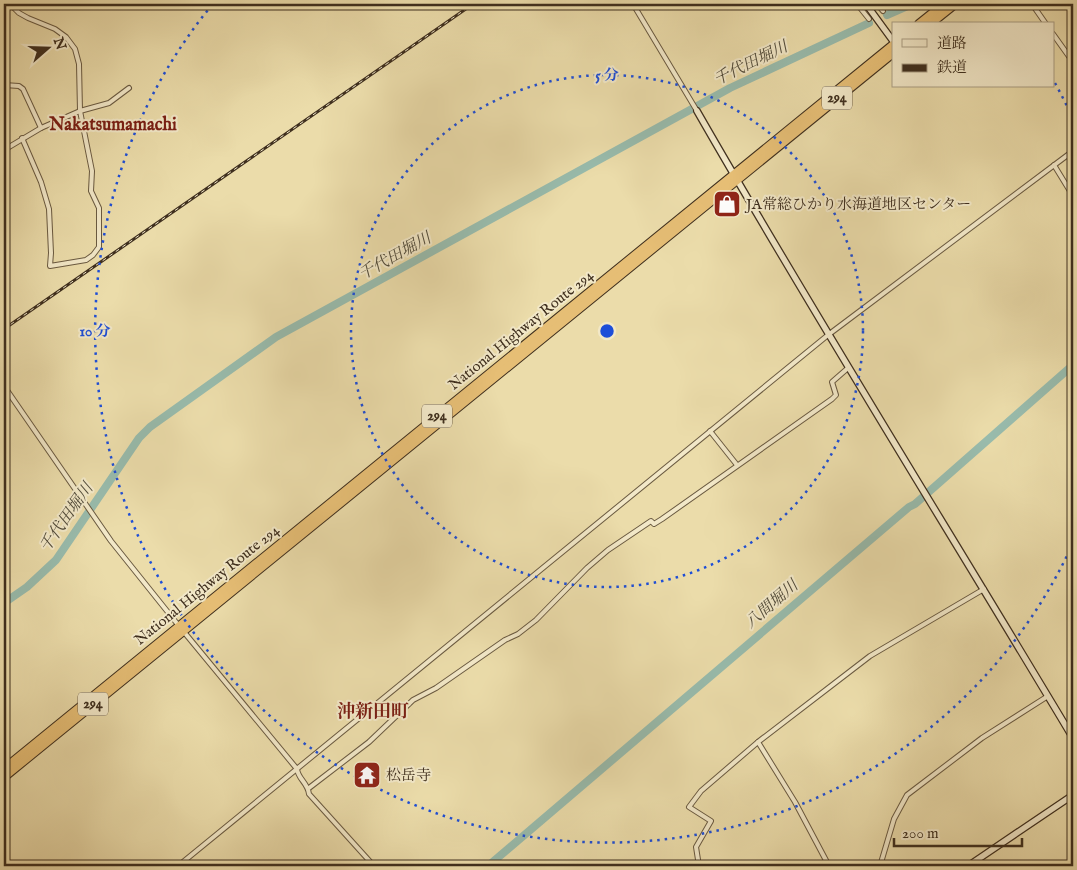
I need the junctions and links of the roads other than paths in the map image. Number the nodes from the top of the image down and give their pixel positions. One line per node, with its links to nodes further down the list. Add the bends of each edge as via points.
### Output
1 (10, 4): 22 (street, via 19,13 55,29 75,49 79,64)
2 (633, 4): 21 (street)
3 (857, 4): 10 (street)
4 (866, 4): 15 (street)
5 (877, 4): 9 (street)
6 (944, 4): 11 (highway)
7 (955, 4): 12 (highway)
8 (1032, 4): 13 (street)
9 (883, 11)
10 (869, 19)
11 (922, 22)
12 (932, 22)
13 (1045, 22)
14 (1054, 35): 18 (street)
15 (892, 42)
16 (892, 44): 28 (highway, National Highway Route 294 / 294)
17 (892, 54): 28 (highway, National Highway Route 294 / 294)
18 (1073, 62)
19 (4, 85): 23 (street, via 23,89)
20 (129, 88): 22 (street, via 109,103)
21 (696, 108): 28 (street)
22 (80, 111): 23 (street); 24 (street, via 92,171 91,191 99,208 99,247 86,260 50,266 49,209)
23 (41, 128): 24 (street)
24 (22, 138): 25 (street)
25 (4, 150)
26 (1073, 150): 27 (street)
27 (1054, 165): 29 (street); 30 (street)
28 (736, 177): 30 (street); 36 (highway, National Highway Route 294 / 294, via 297,537)
29 (1073, 196)
30 (828, 335): 31 (street); 33 (street)
31 (848, 368): 34 (street, via 832,382 836,394 832,399); 35 (street)
32 (4, 386): 36 (street, via 111,541)
33 (710, 431): 34 (street); 40 (street)
34 (737, 465): 43 (street, via 662,519 654,524 651,521 608,550 536,620 413,700 370,742)
35 (984, 589): 37 (street); 39 (street, via 870,656)
36 (181, 628): 40 (street); 41 (highway, National Highway Route 294 / 294); 42 (highway, National Highway Route 294 / 294)
37 (1048, 696): 38 (street); 50 (street, via 982,738 907,795 894,819)
38 (1073, 738)
39 (758, 742): 45 (street); 48 (street, via 700,791 689,807 711,821 696,847)
40 (297, 768): 43 (street, via 298,775); 46 (street)
41 (4, 769)
42 (4, 777)
43 (309, 788): 47 (street, via 309,794)
44 (1073, 795): 51 (street)
45 (828, 865): 49 (street)
46 (178, 866)
47 (374, 866)
48 (699, 866)
49 (822, 866)
50 (880, 866)
51 (968, 866)

